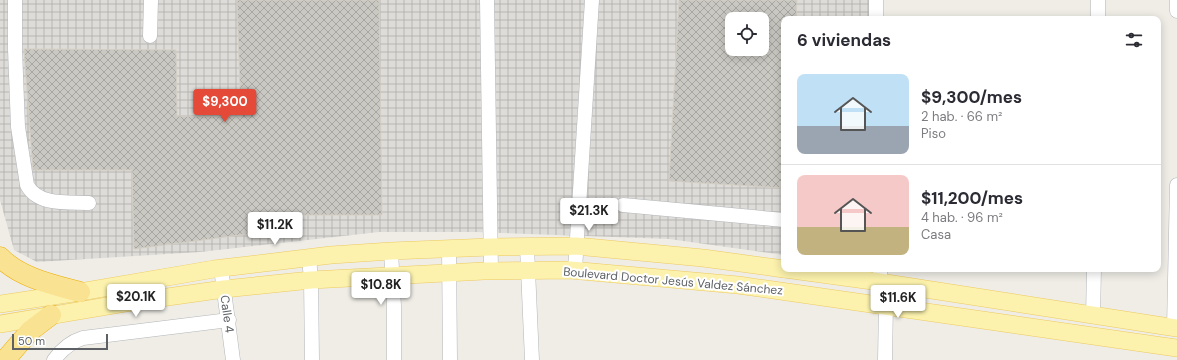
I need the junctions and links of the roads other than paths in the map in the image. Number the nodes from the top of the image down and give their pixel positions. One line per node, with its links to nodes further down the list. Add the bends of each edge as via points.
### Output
1 (15, 0): 13 (street, via 18,127 26,185 30,191 44,199)
2 (151, 0): 11 (street)
3 (487, 0): 18 (street)
4 (592, 0): 17 (street)
5 (876, 0): 9 (street)
6 (1098, 0): 10 (street)
7 (1177, 0): 8 (street)
8 (1177, 11)
9 (876, 16)
10 (1098, 16)
11 (150, 36)
12 (1177, 185): 43 (street)
13 (89, 203)
14 (624, 205): 15 (street)
15 (781, 220)
16 (527, 246): 17 (main road, Boulevard Doctor Jesús Valdez Sánchez); 18 (main road, Boulevard Doctor Jesús Valdez Sánchez); 25 (street)
17 (576, 246): 24 (main road, Boulevard Doctor Jesús Valdez Sánchez); 26 (street)
18 (490, 247): 19 (main road, Boulevard Doctor Jesús Valdez Sánchez); 27 (street)
19 (449, 249): 20 (main road, Boulevard Doctor Jesús Valdez Sánchez); 30 (street)
20 (391, 251): 22 (main road, Boulevard Doctor Jesús Valdez Sánchez); 32 (street)
21 (0, 257): 36 (highway, via 30,276)
22 (309, 257): 23 (main road, Boulevard Doctor Jesús Valdez Sánchez); 34 (street)
23 (221, 268): 35 (street, Calle 4); 36 (main road, Boulevard Doctor Jesús Valdez Sánchez)
24 (781, 269)
25 (527, 270): 26 (main road, Boulevard Doctor Jesús Valdez Sánchez); 27 (main road, Boulevard Doctor Jesús Valdez Sánchez); 51 (street)
26 (575, 270): 38 (main road, Boulevard Doctor Jesús Valdez Sánchez, via 738,285)
27 (491, 271): 30 (main road, Boulevard Doctor Jesús Valdez Sánchez)
28 (833, 272): 31 (main road, Boulevard Doctor Jesús Valdez Sánchez)
29 (1094, 272): 40 (street)
30 (450, 273): 32 (main road, Boulevard Doctor Jesús Valdez Sánchez); 50 (street)
31 (849, 273): 33 (main road, Boulevard Doctor Jesús Valdez Sánchez)
32 (392, 275): 34 (main road, Boulevard Doctor Jesús Valdez Sánchez); 49 (street)
33 (880, 276): 38 (street); 40 (main road, Boulevard Doctor Jesús Valdez Sánchez)
34 (311, 280): 35 (main road, Boulevard Doctor Jesús Valdez Sánchez); 48 (street)
35 (224, 289): 39 (main road, Boulevard Doctor Jesús Valdez Sánchez); 41 (street, Calle 4)
36 (80, 292): 37 (main road, Boulevard Doctor Jesús Valdez Sánchez)
37 (0, 304)
38 (886, 305): 44 (main road, Boulevard Doctor Jesús Valdez Sánchez); 52 (street)
39 (51, 315): 42 (main road, Boulevard Doctor Jesús Valdez Sánchez); 46 (highway, via 30,331)
40 (1093, 316): 43 (main road, Boulevard Doctor Jesús Valdez Sánchez)
41 (229, 320): 45 (street, via 83,338 74,341); 47 (street, Calle 4)
42 (0, 324)
43 (1176, 328)
44 (1177, 348)
45 (61, 358)
46 (5, 360)
47 (233, 360)
48 (312, 360)
49 (394, 360)
50 (450, 360)
51 (532, 360)
52 (885, 360)

